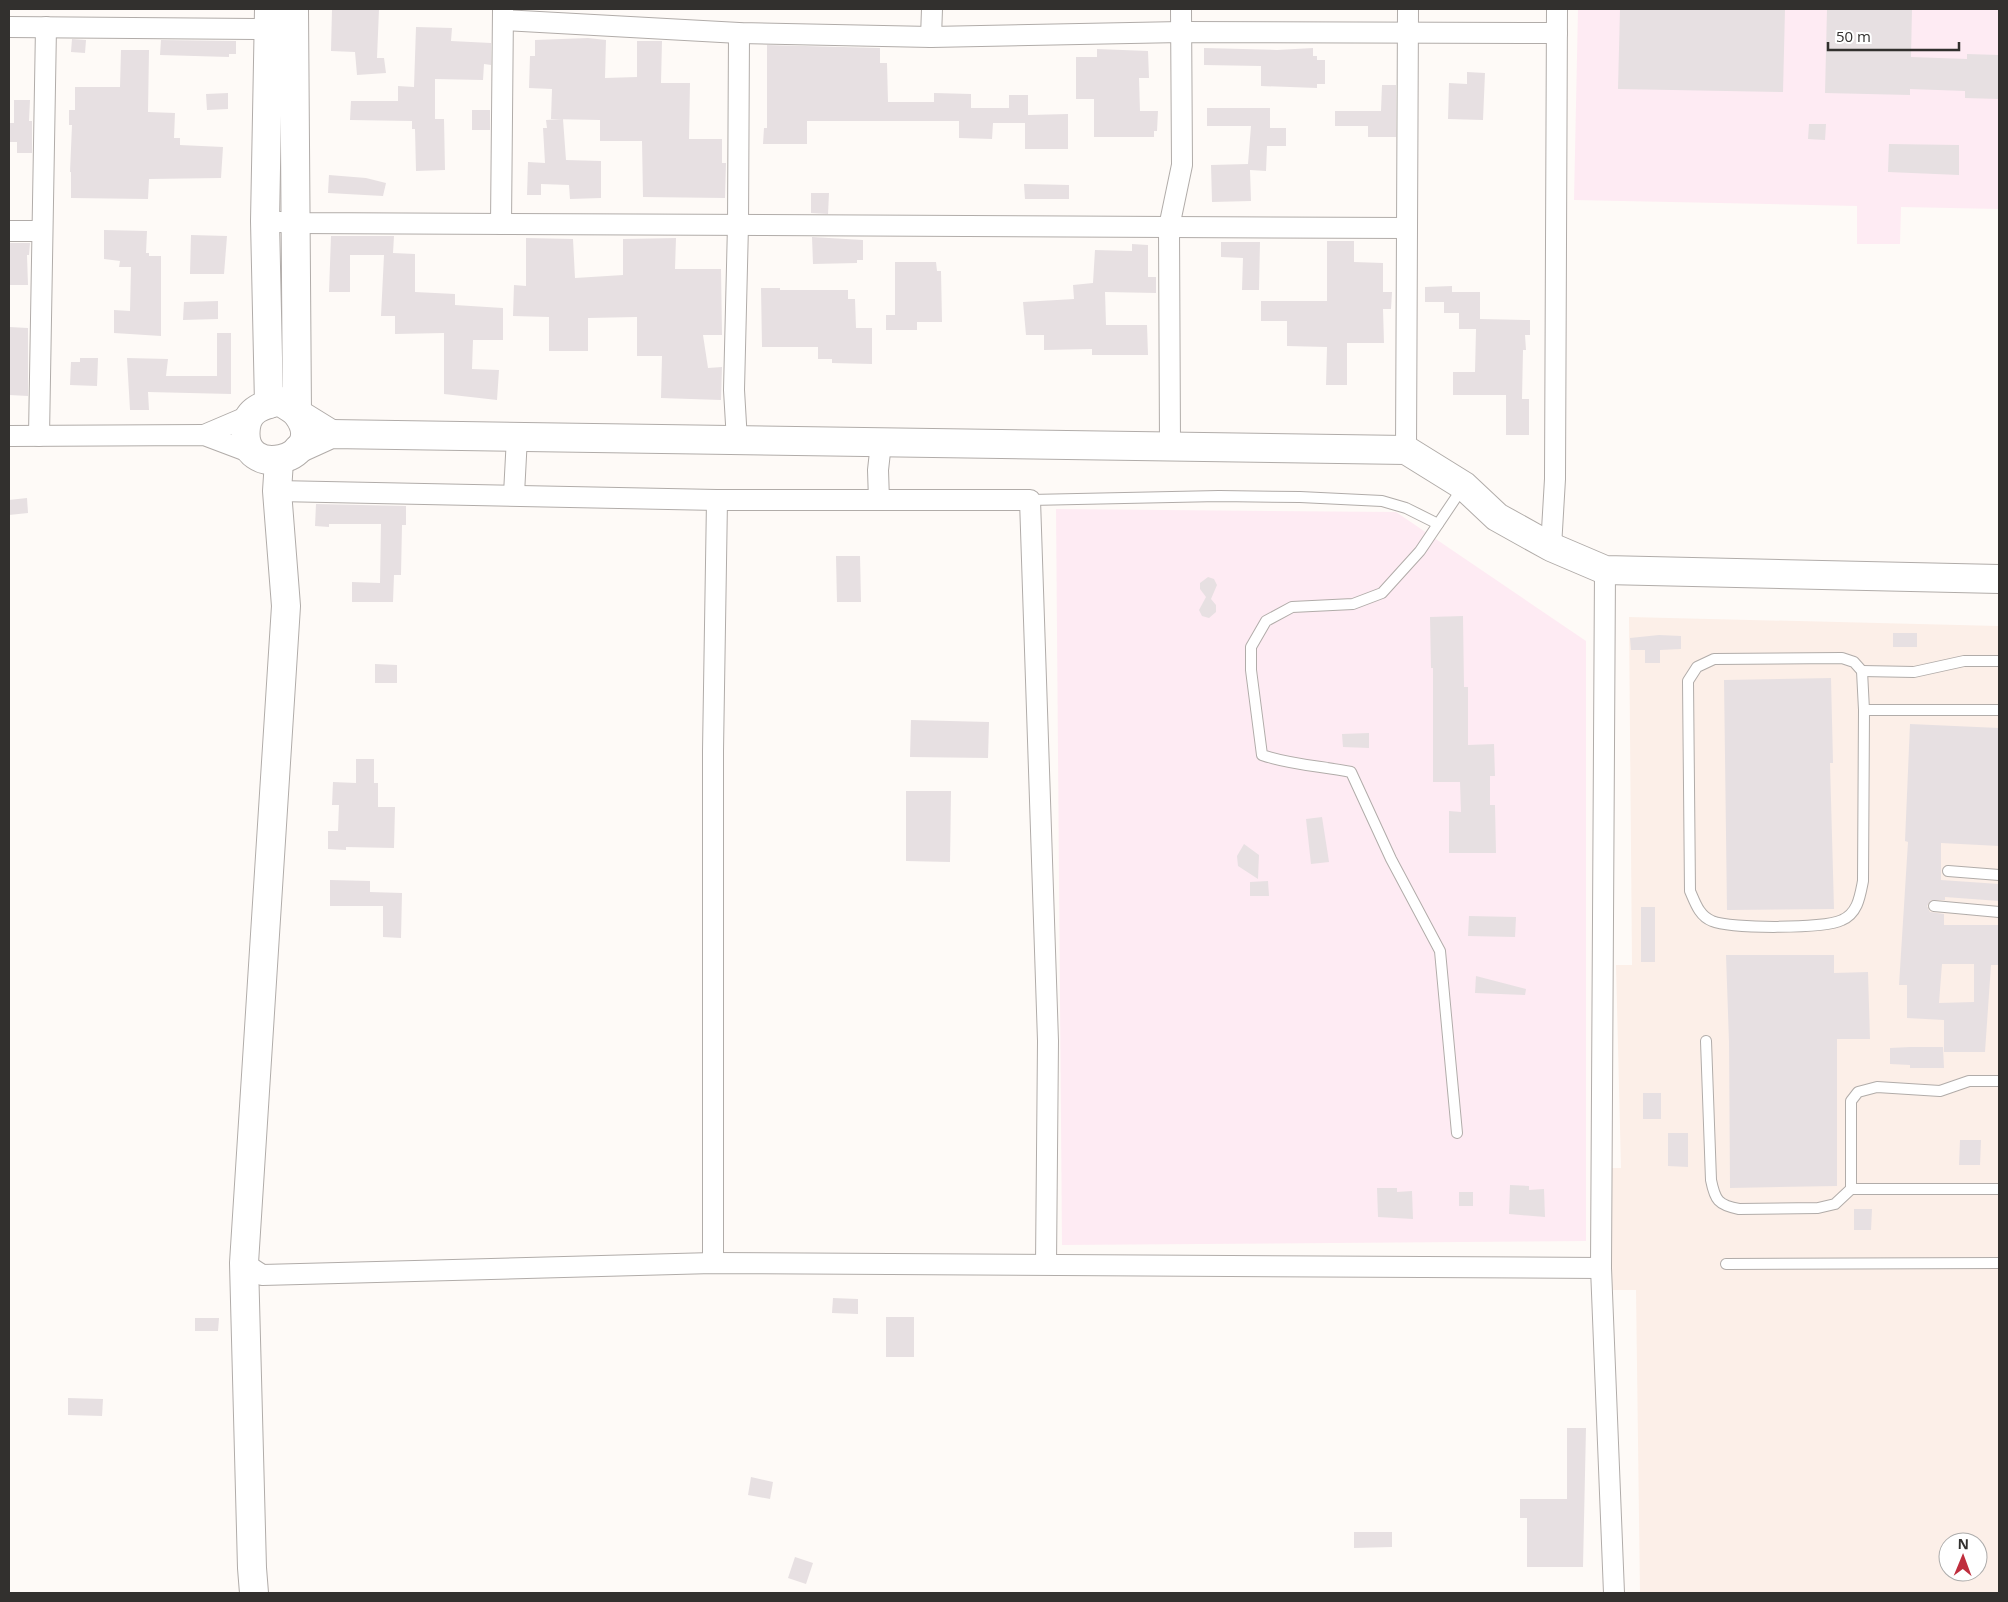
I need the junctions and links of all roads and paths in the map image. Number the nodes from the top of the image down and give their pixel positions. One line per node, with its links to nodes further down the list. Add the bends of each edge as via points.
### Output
1 (294, 9): 16 (street)
2 (932, 9): 14 (street)
3 (1181, 9): 10 (street)
4 (1408, 9): 11 (street)
5 (1557, 9): 13 (street)
6 (503, 15): 12 (street); 17 (street)
7 (269, 19): 9 (street); 15 (street)
8 (9, 27): 9 (street)
9 (46, 27): 22 (street)
10 (1181, 32): 11 (street); 14 (street); 19 (street, via 1182,165)
11 (1408, 32): 13 (street); 20 (street)
12 (739, 33): 14 (street); 18 (street)
13 (1557, 33): 42 (street, via 1555,479)
14 (931, 37)
15 (265, 221): 16 (street); 23 (street)
16 (295, 223): 17 (street); 24 (street)
17 (501, 224): 18 (street)
18 (738, 225): 19 (street); 29 (street, via 734,390)
19 (1169, 227): 20 (street); 31 (street)
20 (1407, 228): 33 (street)
21 (9, 230): 22 (street)
22 (42, 231): 28 (street)
23 (260, 409): 24 (street, via 280,401); 26 (street); 34 (street, via 245,432 251,449)
24 (297, 413): 25 (street); 34 (street, via 304,431)
25 (331, 434): 32 (street); 34 (street)
26 (204, 435): 28 (street); 34 (street)
27 (9, 436): 28 (street)
28 (38, 436)
29 (737, 441): 30 (street); 32 (street)
30 (881, 443): 31 (street); 38 (street)
31 (1170, 444): 33 (street)
32 (517, 450): 35 (street)
33 (1406, 450): 37 (street)
34 (278, 455): 36 (street)
35 (515, 489): 36 (street); 39 (street)
36 (277, 491): 58 (street, via 286,606)
37 (1460, 492): 41 (lane); 42 (street)
38 (879, 496): 39 (street); 40 (street)
39 (717, 500): 59 (street, via 713,751)
40 (1030, 500): 41 (lane, via 1219,496 1382,501 1406,508); 60 (street, via 1048,1041)
41 (1438, 524): 55 (lane, via 1420,551 1382,593 1353,604 1292,607 1266,621 1251,647 1251,670 1262,755 1283,762 1351,772 1440,951)
42 (1551, 547): 43 (street)
43 (1605, 570): 44 (street); 63 (street)
44 (1999, 579)
45 (1999, 661): 46 (lane, via 1964,661 1914,672)
46 (1862, 671): 47 (lane); 47 (lane, via 1854,662 1842,658 1714,659 1698,667 1688,681 1690,891 1698,911 1710,921 1733,926 1827,925 1844,920 1859,904 1863,881)
47 (1864, 710): 48 (lane)
48 (1999, 710)
49 (1948, 871): 50 (lane)
50 (1999, 875)
51 (1934, 906): 52 (lane)
52 (1999, 912)
53 (1706, 1041): 56 (lane, via 1710,1180 1715,1198 1727,1207 1739,1210 1818,1208 1835,1204)
54 (1999, 1082): 56 (lane, via 1969,1081 1940,1091 1877,1087 1858,1092 1851,1101)
55 (1457, 1133)
56 (1850, 1189): 57 (lane)
57 (1999, 1189)
58 (244, 1263): 59 (street, via 262,1275); 64 (street)
59 (713, 1263): 60 (street)
60 (1046, 1264): 63 (street)
61 (1726, 1264): 62 (lane)
62 (1999, 1264)
63 (1601, 1268): 65 (street)
64 (254, 1593)
65 (1614, 1593)

